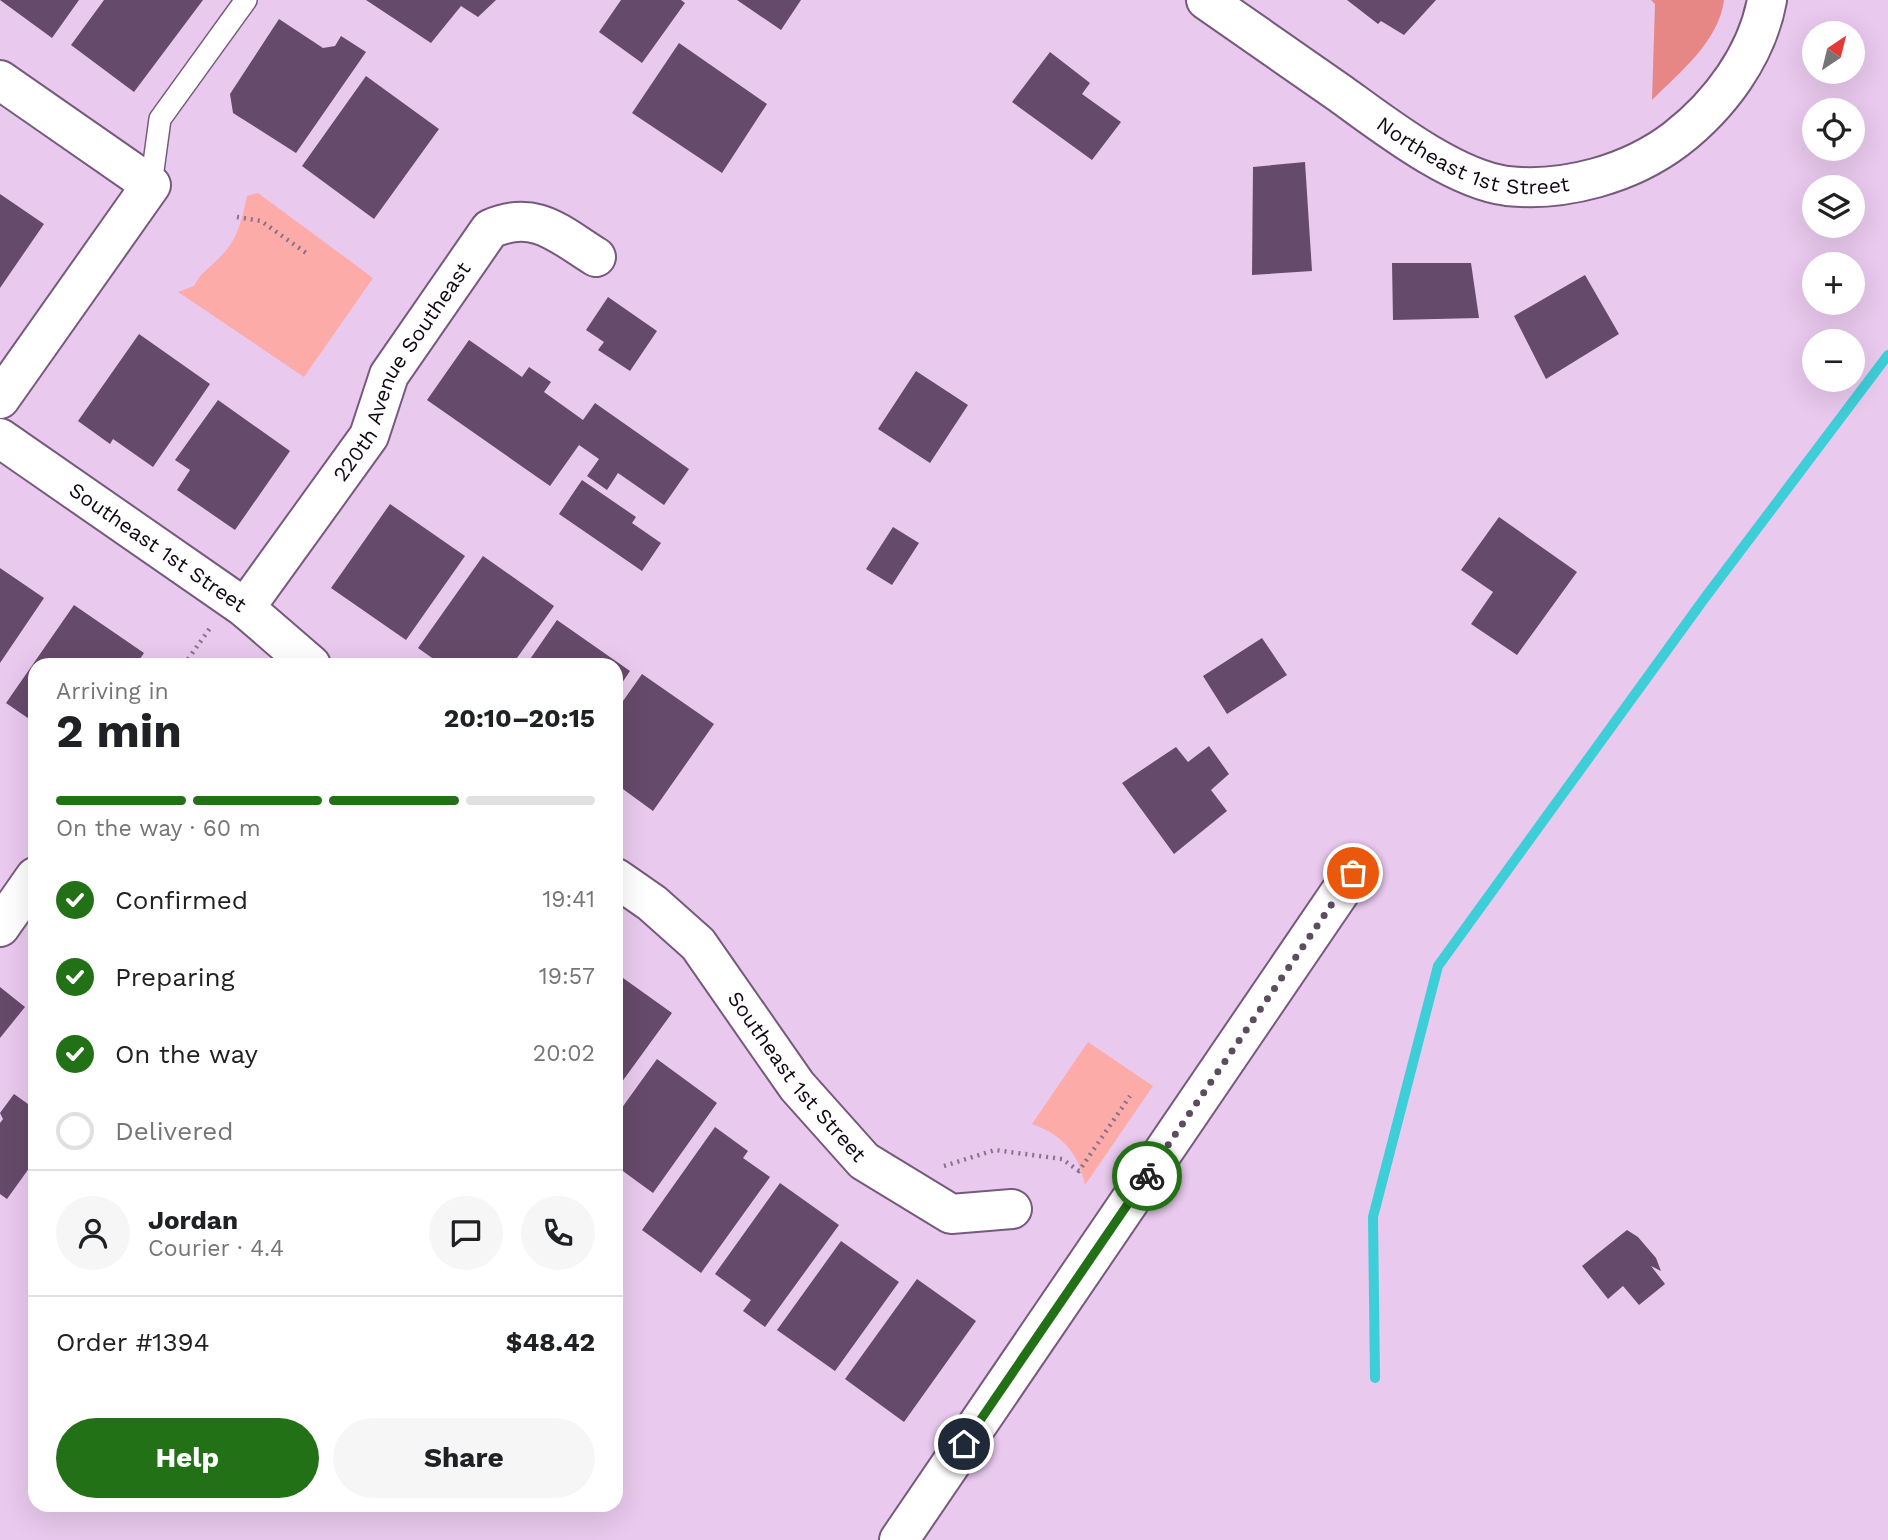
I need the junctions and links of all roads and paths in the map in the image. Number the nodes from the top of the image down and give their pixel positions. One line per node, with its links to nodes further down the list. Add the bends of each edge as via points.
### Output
1 (246, 0): 5 (lane, via 160,119)
2 (1206, 0): 3 (street, Northeast 1st Street, via 1398,134 1457,170 1506,186 1564,184 1610,175 1661,151 1704,117 1739,71)
3 (1767, 0)
4 (0, 80): 5 (street)
5 (151, 185): 9 (street)
6 (237, 217): 7 (path, via 261,221)
7 (309, 255)
8 (596, 257): 11 (street, 220th Avenue Southeast, via 533,221 517,220 490,229 389,376 369,436)
9 (0, 399)
10 (0, 438): 11 (street, Southeast 1st Street)
11 (245, 608): 12 (street, Southeast 1st Street)
12 (304, 658)
13 (1353, 873): 20 (street)
14 (623, 883): 19 (street, Southeast 1st Street, via 698,944 797,1086 864,1161 951,1213)
15 (28, 887): 16 (street)
16 (0, 927)
17 (1130, 1096): 18 (path, via 1079,1171 1062,1159 995,1150)
18 (943, 1167)
19 (1012, 1209)
20 (899, 1540)

